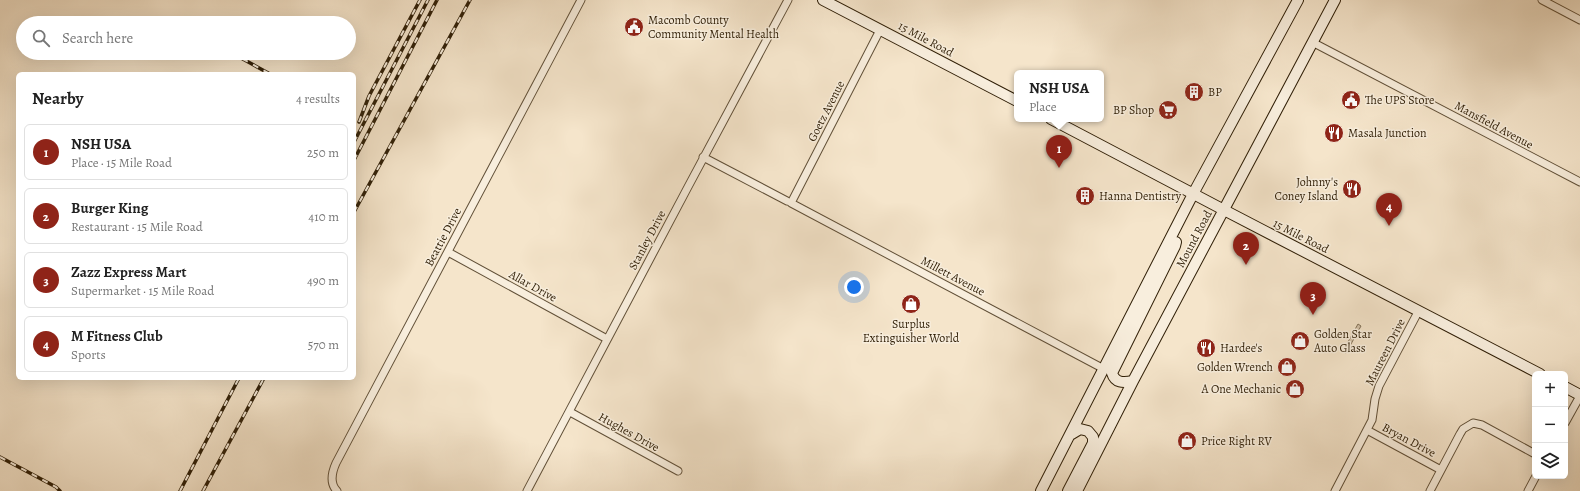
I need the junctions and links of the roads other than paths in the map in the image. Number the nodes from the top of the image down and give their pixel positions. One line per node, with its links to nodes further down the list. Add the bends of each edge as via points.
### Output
1 (581, 0): 18 (street, Beattie Drive)
2 (788, 0): 12 (street, Stanley Drive)
3 (823, 0): 8 (main road, 15 Mile Road)
4 (1334, 0): 9 (main road, Mound Road)
5 (1542, 0): 7 (street)
6 (1295, 1): 14 (main road, Mound Road)
7 (1580, 20)
8 (880, 30): 10 (main road, 15 Mile Road); 15 (street, Goetz Avenue)
9 (1312, 42): 13 (street, Mansfield Avenue); 16 (main road, Mound Road)
10 (1014, 99)
11 (1057, 122): 14 (main road, 15 Mile Road)
12 (703, 157): 15 (street, Millett Avenue); 20 (street, Stanley Drive)
13 (1580, 182)
14 (1193, 194): 16 (main road, 15 Mile Road); 17 (main road, Mound Road)
15 (789, 202): 21 (street, Millett Avenue)
16 (1224, 210): 19 (main road, 15 Mile Road); 23 (main road, Mound Road)
17 (1179, 222): 21 (main road, Mound Road); 23 (main road, via 1175,246 1112,372 1118,381)
18 (448, 252): 20 (street, Allar Drive); 34 (street, Beattie Drive, via 336,463 332,476)
19 (1418, 312): 22 (main road, 15 Mile Road); 28 (street, Maureen Drive, via 1379,386 1372,420)
20 (607, 339): 26 (street, Stanley Drive)
21 (1104, 368): 29 (main road, Mound Road)
22 (1534, 371)
23 (1133, 381): 38 (main road, Mound Road)
24 (1568, 389): 25 (main road)
25 (1580, 395): 27 (street)
26 (570, 412): 32 (street, Hughes Drive); 35 (street, Stanley Drive)
27 (1568, 417)
28 (1367, 430): 31 (street, Bryan Drive); 39 (street, Maureen Drive)
29 (1070, 435): 36 (main road, Mound Road); 37 (main road, via 1080,429 1088,431 1093,443)
30 (1532, 452): 31 (street, via 1473,422 1463,429)
31 (1442, 470): 40 (street)
32 (678, 471)
33 (1534, 479): 41 (street)
34 (335, 488)
35 (527, 491)
36 (1041, 491)
37 (1068, 491)
38 (1077, 491)
39 (1335, 491)
40 (1430, 491)
41 (1528, 491)

